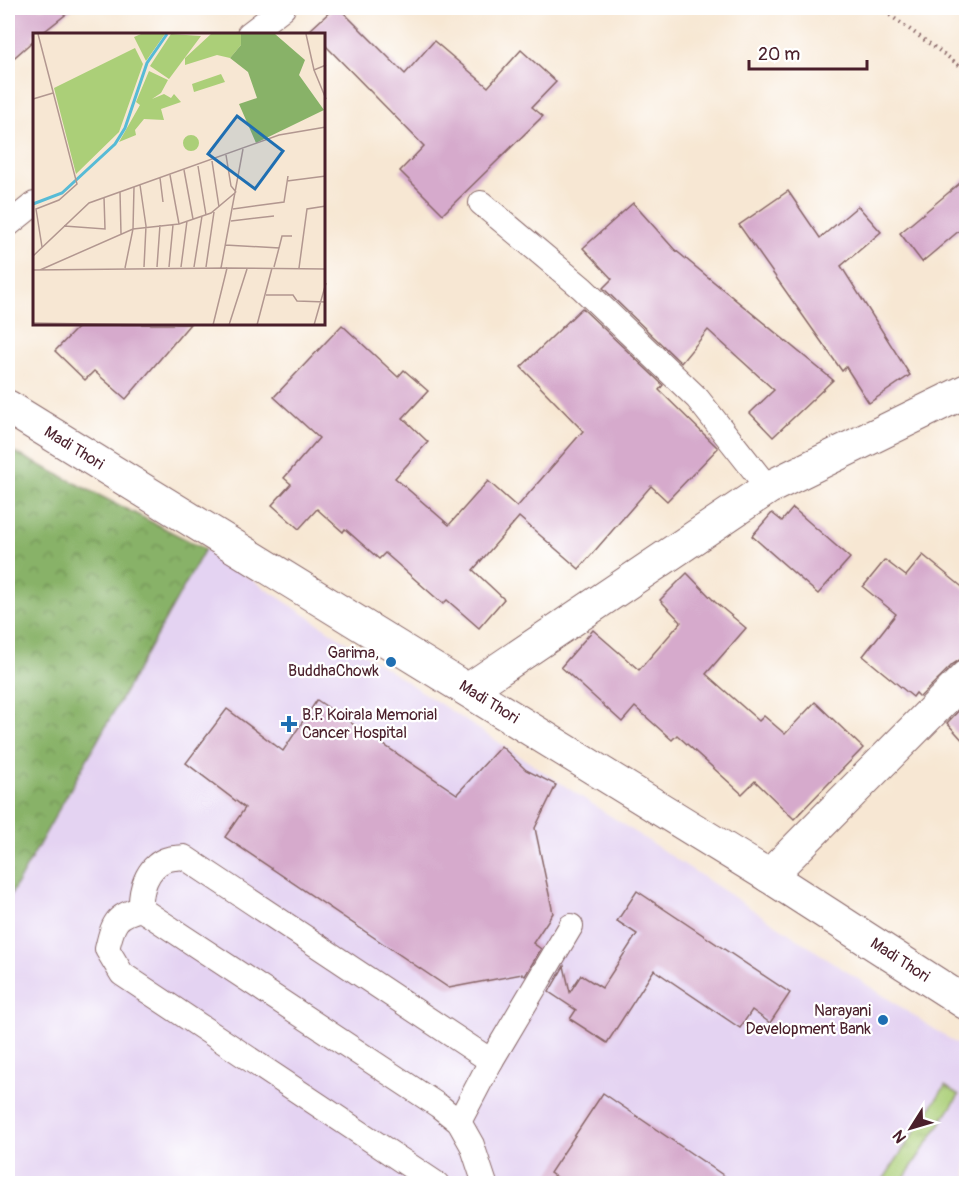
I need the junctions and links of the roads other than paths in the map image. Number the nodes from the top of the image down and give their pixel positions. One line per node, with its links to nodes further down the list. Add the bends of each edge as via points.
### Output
1 (283, 8): 2 (lane)
2 (250, 33)
3 (481, 203): 8 (lane, via 582,288 697,398)
4 (33, 205): 5 (lane)
5 (8, 225)
6 (966, 391): 8 (main road)
7 (8, 407): 10 (main road, Madi Thori)
8 (768, 488): 10 (main road)
9 (966, 677): 11 (main road)
10 (468, 690): 11 (main road, Madi Thori)
11 (769, 876): 14 (main road, Madi Thori)
12 (141, 909): 15 (lane, via 144,885 152,870 165,860 184,857); 16 (lane); 17 (lane, via 124,913 112,928 107,949 123,974)
13 (571, 926): 15 (lane)
14 (966, 1003)
15 (491, 1061): 16 (lane)
16 (459, 1122): 18 (lane)
17 (437, 1184)
18 (485, 1184)

